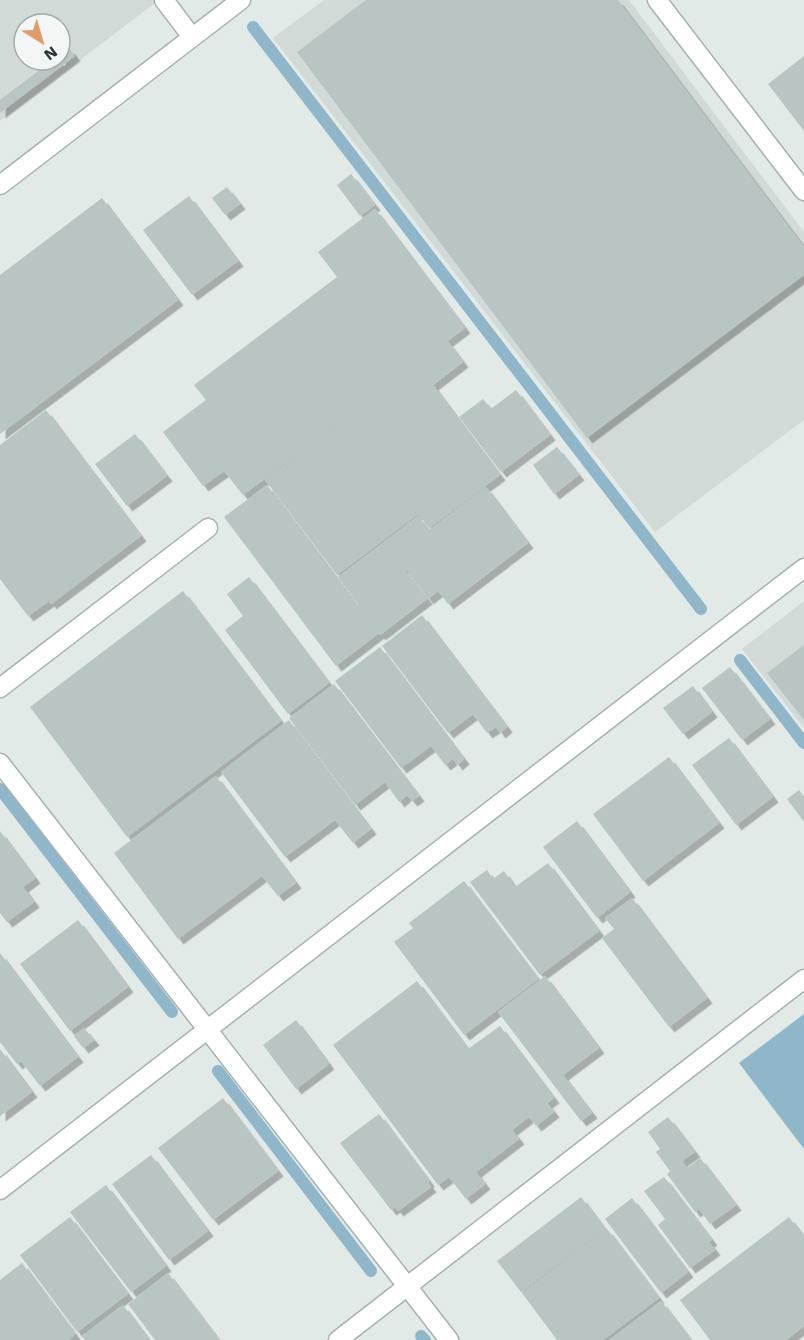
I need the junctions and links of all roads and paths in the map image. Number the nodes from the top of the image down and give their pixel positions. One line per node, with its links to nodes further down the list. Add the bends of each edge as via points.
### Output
1 (164, 0): 4 (street)
2 (241, 0): 4 (street)
3 (657, 0): 6 (street)
4 (192, 37): 5 (street)
5 (0, 185)
6 (804, 191)
7 (208, 528): 9 (street)
8 (804, 568): 12 (street)
9 (0, 688)
10 (0, 763): 12 (street)
11 (804, 980): 14 (street)
12 (207, 1030): 13 (street); 14 (street)
13 (0, 1190)
14 (408, 1287): 15 (street); 16 (street)
15 (338, 1340)
16 (449, 1340)

